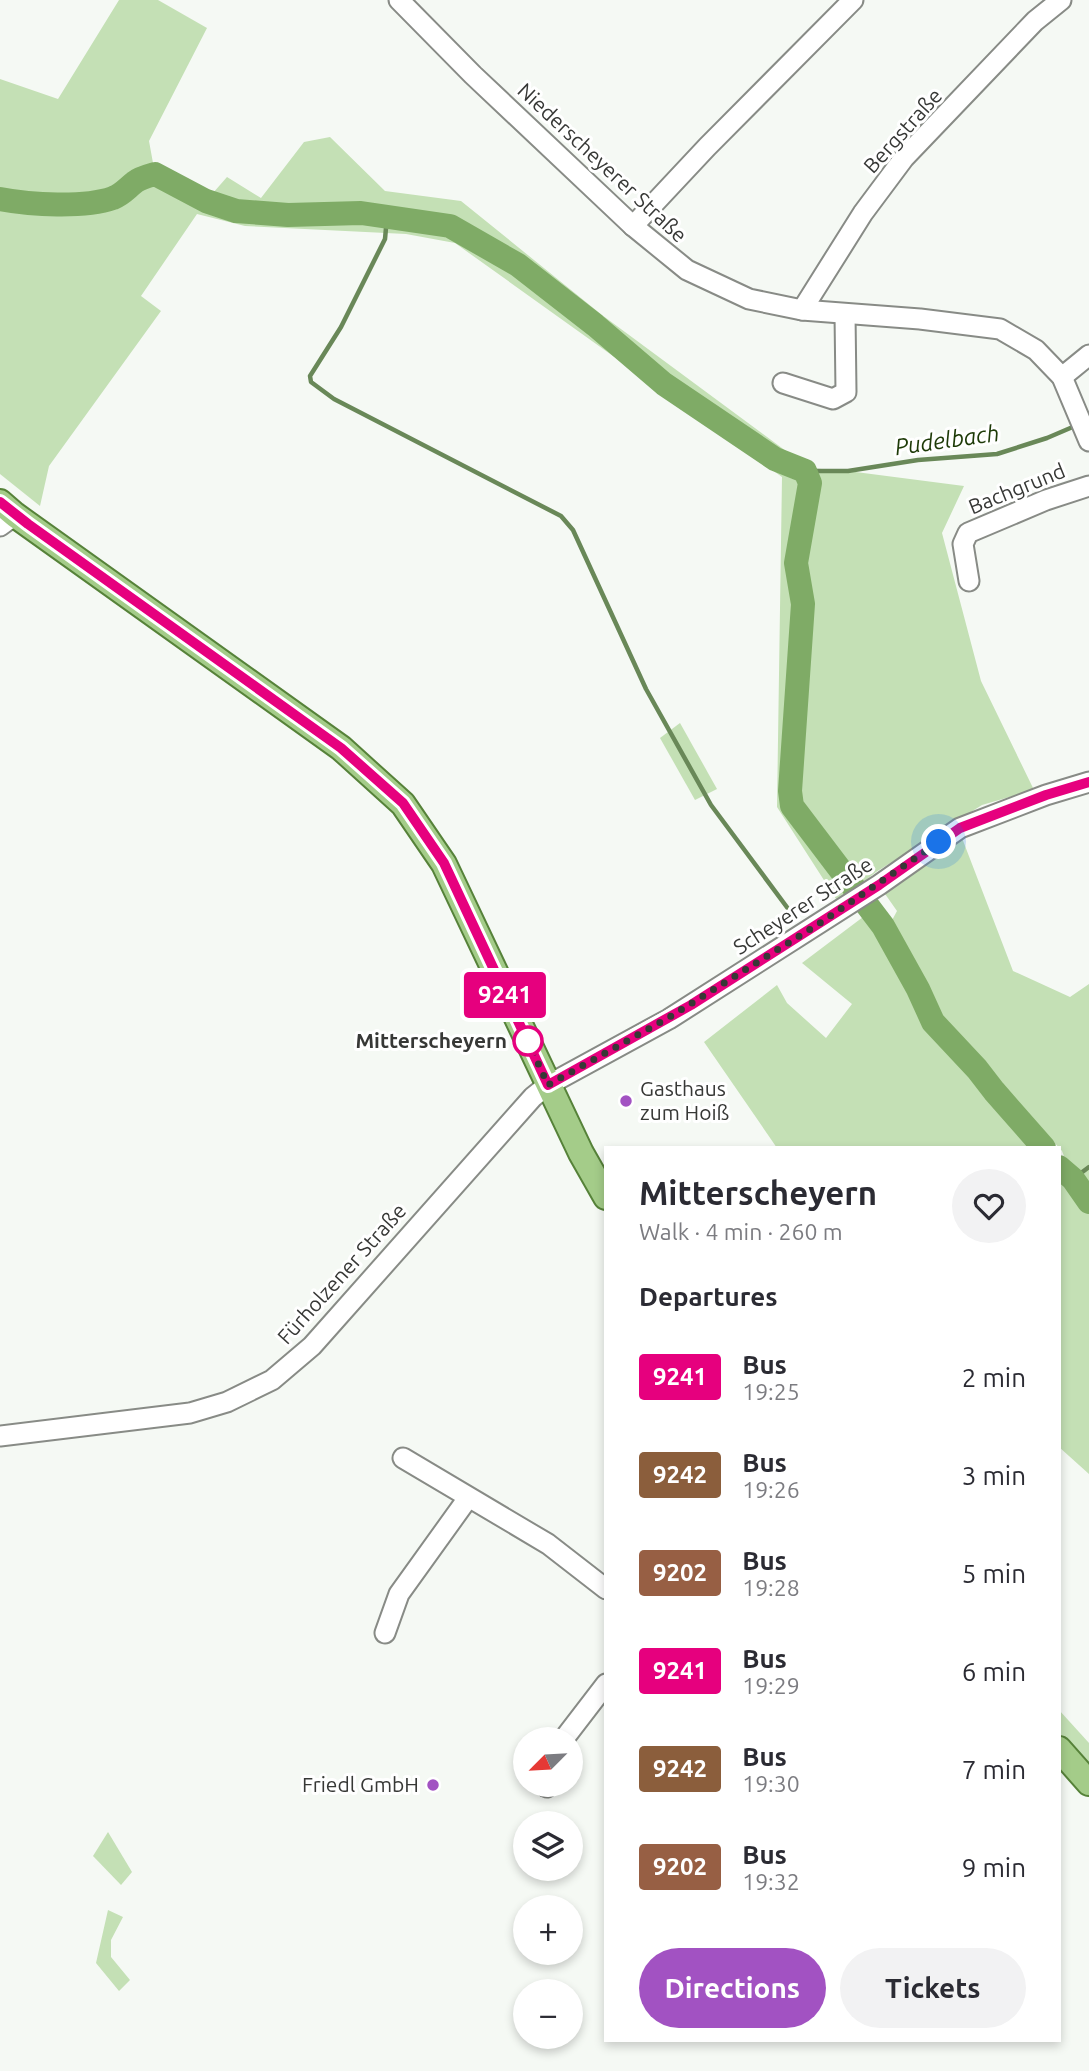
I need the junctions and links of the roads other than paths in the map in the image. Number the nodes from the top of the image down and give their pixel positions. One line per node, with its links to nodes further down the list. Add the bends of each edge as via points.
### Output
1 (399, 0): 4 (street, Niederscheyerer Straße)
2 (853, 0): 4 (street)
3 (1060, 0): 5 (street, Bergstraße, via 904,158 863,212)
4 (633, 226): 5 (street, Niederscheyerer Straße, via 687,270 749,299)
5 (802, 310): 6 (street, Niederscheyerer Straße)
6 (845, 314): 8 (street, Niederscheyerer Straße, via 1000,329 1036,350); 9 (street, via 846,392 834,399)
7 (1089, 355): 8 (street)
8 (1062, 377): 10 (street, Niederscheyerer Straße)
9 (783, 383)
10 (1088, 437)
11 (1089, 486): 13 (street, Bachgrund, via 968,533 963,544)
12 (5, 514): 15 (main road, via 341,748 403,803 444,863)
13 (969, 581)
14 (1089, 782): 15 (street, Scheyerer Straße, via 960,828 879,885 668,1018)
15 (548, 1085): 16 (main road); 17 (street, Fürholzener Straße, via 312,1346 272,1380 227,1402 190,1413)
16 (604, 1193)
17 (0, 1436)
18 (403, 1458): 19 (street)
19 (468, 1498): 20 (street, via 548,1544); 21 (street, via 399,1594)
20 (604, 1587)
21 (385, 1633)
22 (604, 1687): 23 (street)
23 (574, 1727)
24 (1061, 1751): 25 (main road)
25 (1089, 1783)

